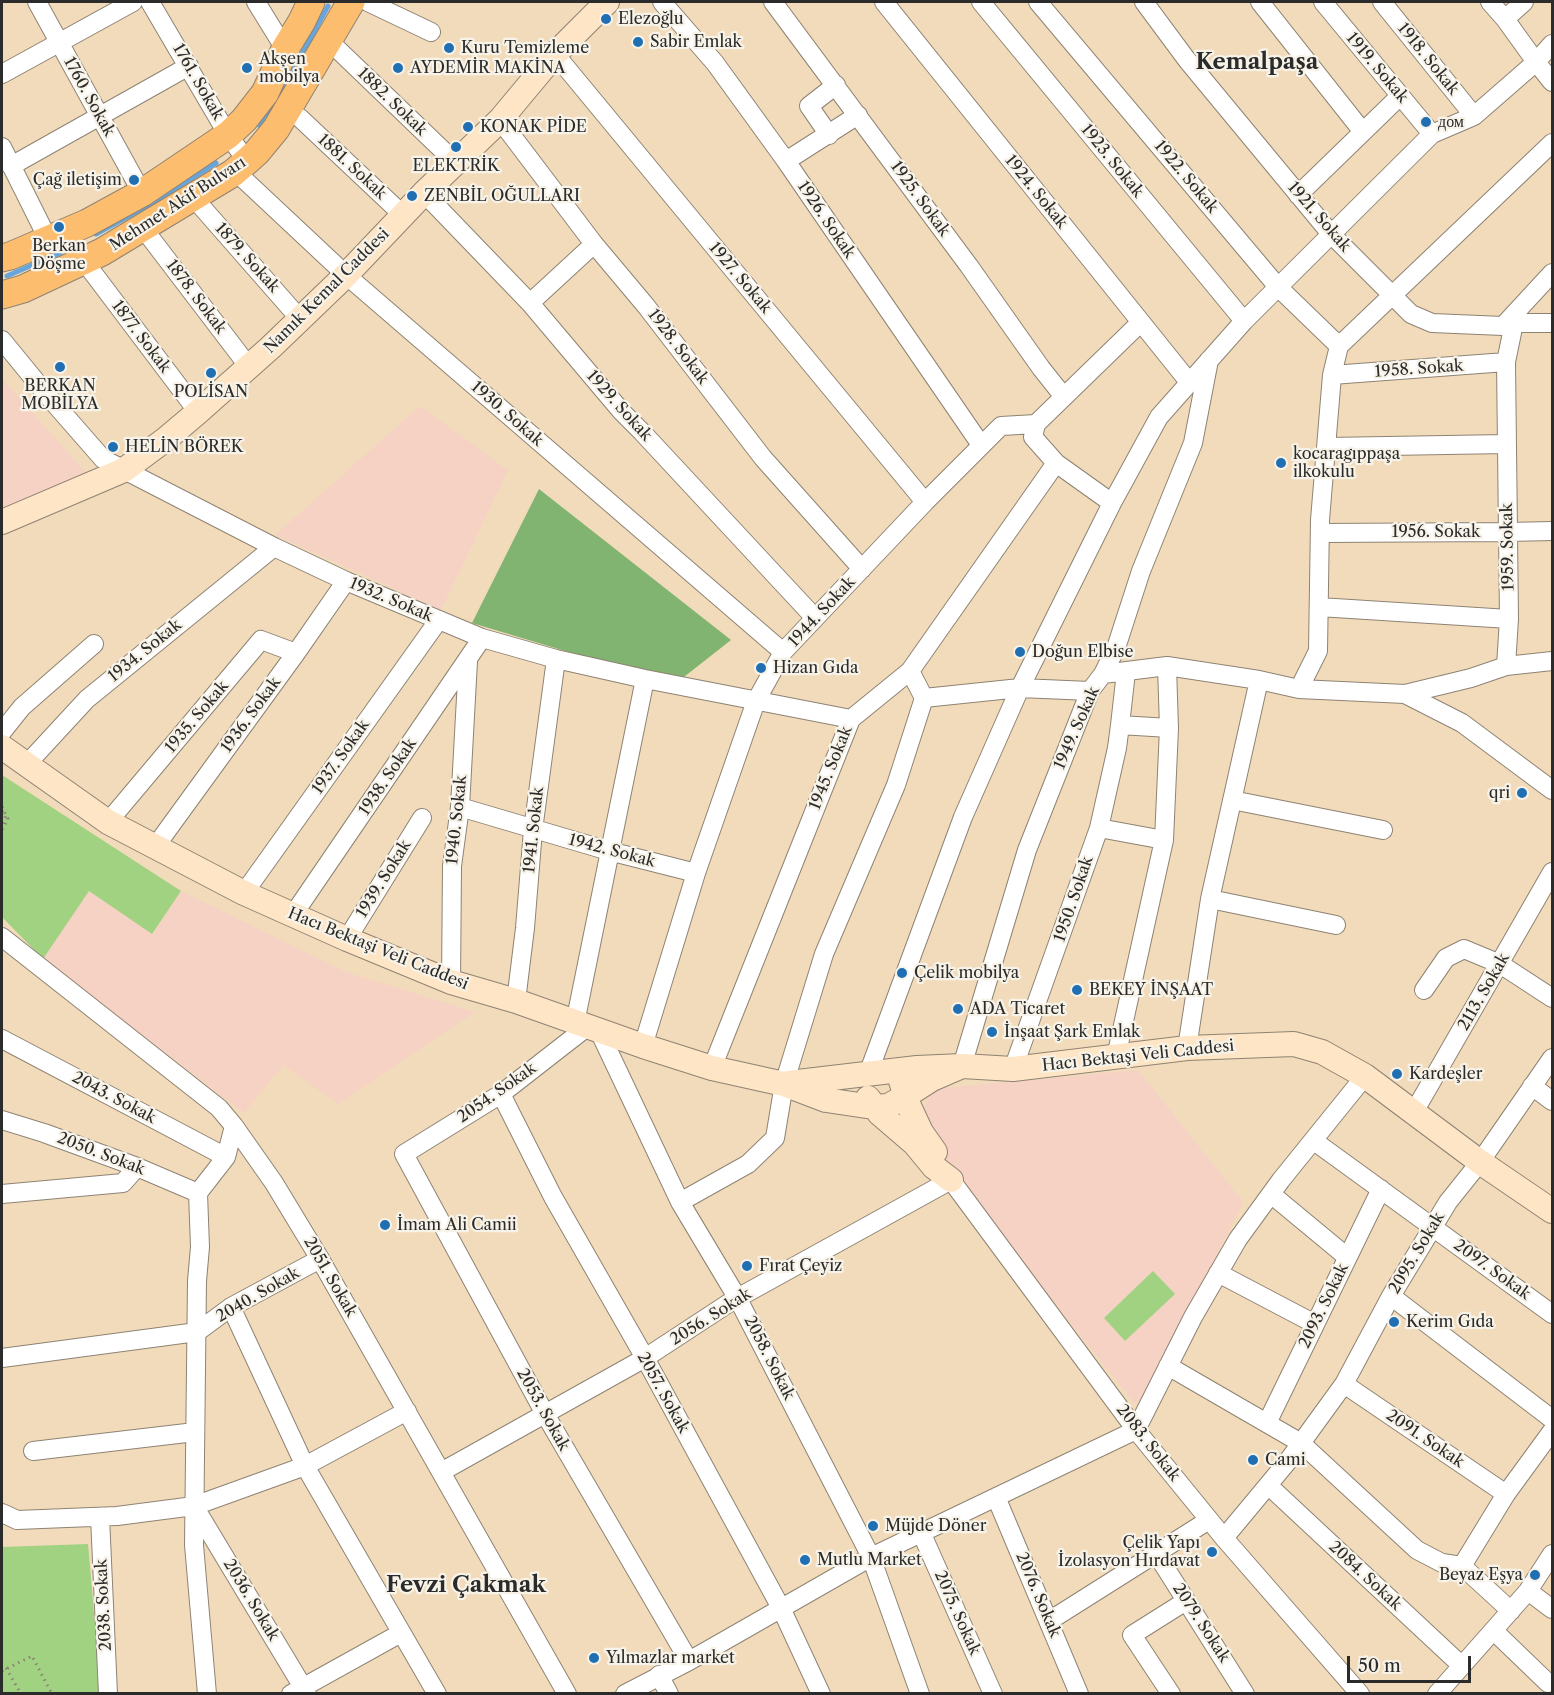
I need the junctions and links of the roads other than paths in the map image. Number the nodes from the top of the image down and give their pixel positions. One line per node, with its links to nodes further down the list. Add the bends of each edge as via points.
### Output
1 (37, 2): 23 (street, 1760. Sokak)
2 (133, 2): 23 (street)
3 (150, 2): 28 (street, 1761. Sokak)
4 (256, 2): 25 (street)
5 (311, 2): 25 (main road, Mehmet Akif Bulvarı)
6 (351, 2): 22 (main road, Mehmet Akif Bulvarı)
7 (368, 2): 21 (street)
8 (662, 2): 44 (street, 1926. Sokak, via 715,63)
9 (773, 2): 31 (street, 1925. Sokak)
10 (884, 2): 67 (street, 1924. Sokak)
11 (981, 2): 66 (street, 1923. Sokak)
12 (1038, 2): 61 (street, 1922. Sokak)
13 (1144, 2): 50 (street, 1921. Sokak)
14 (1260, 2): 38 (street)
15 (1323, 2): 32 (street, 1919. Sokak)
16 (1382, 2): 35 (street, 1918. Sokak)
17 (1490, 2): 20 (street)
18 (1524, 2): 20 (street)
19 (595, 5): 26 (street, Namık Kemal Caddesi)
20 (1505, 19): 27 (street)
21 (431, 32)
22 (329, 41): 45 (street, 1882. Sokak); 47 (main road, Mehmet Akif Bulvarı, via 276,129)
23 (60, 43): 29 (street); 34 (street, 1760. Sokak)
24 (1552, 44): 27 (street)
25 (285, 49): 40 (main road, Mehmet Akif Bulvarı, via 265,93)
26 (555, 54): 37 (street, Namık Kemal Caddesi); 85 (street, 1927. Sokak)
27 (1536, 62): 30 (street); 35 (street)
28 (189, 66): 34 (street); 40 (street, 1761. Sokak)
29 (2, 74)
30 (1552, 82)
31 (836, 86): 33 (street, 1925. Sokak); 41 (street, via 809,106)
32 (1400, 96): 38 (street); 39 (street, 1919. Sokak)
33 (858, 115): 41 (street); 77 (street, 1925. Sokak)
34 (99, 116): 46 (street); 48 (street, 1760. Sokak)
35 (1474, 116): 39 (street)
36 (300, 118): 52 (street, 1881. Sokak)
37 (500, 120): 45 (street, Namık Kemal Caddesi); 56 (street, 1928. Sokak)
38 (1363, 132): 50 (street)
39 (1432, 134): 54 (street)
40 (228, 135): 47 (street, 1761. Sokak); 48 (main road, Mehmet Akif Bulvarı)
41 (829, 135): 44 (street)
42 (1552, 143): 63 (street)
43 (2, 147): 46 (street)
44 (786, 161): 81 (street, 1926. Sokak)
45 (456, 163): 49 (street, Namık Kemal Caddesi)
46 (11, 166): 55 (street)
47 (241, 166): 51 (main road, Mehmet Akif Bulvarı); 60 (street, 1930. Sokak)
48 (142, 193): 55 (main road, Mehmet Akif Bulvarı)
49 (424, 194): 52 (street, Namık Kemal Caddesi); 64 (street, 1929. Sokak)
50 (1298, 195): 54 (street, 1921. Sokak)
51 (193, 197): 53 (main road, Mehmet Akif Bulvarı); 65 (street, 1879. Sokak)
52 (403, 215): 60 (street, Namık Kemal Caddesi)
53 (142, 228): 58 (main road, Mehmet Akif Bulvarı); 74 (street, 1878. Sokak)
54 (1331, 234): 61 (street); 63 (street, 1921. Sokak)
55 (48, 239): 57 (main road, Mehmet Akif Bulvarı)
56 (594, 244): 64 (street); 92 (street, 1928. Sokak, via 763,458)
57 (2, 258)
58 (84, 261): 62 (main road, Mehmet Akif Bulvarı); 78 (street, 1877. Sokak)
59 (1552, 273): 69 (street)
60 (346, 275): 65 (street, Namık Kemal Caddesi); 100 (street, 1930. Sokak)
61 (1278, 287): 66 (street); 71 (street, 1922. Sokak)
62 (2, 295)
63 (1392, 295): 69 (street, 1921. Sokak, via 1412,314 1432,323); 71 (street)
64 (530, 303): 95 (street, 1929. Sokak, via 622,412)
65 (300, 319): 74 (street, Namık Kemal Caddesi)
66 (1244, 321): 72 (street)
67 (1140, 322): 76 (street, 1924. Sokak); 77 (street)
68 (1552, 323): 69 (street, 1921. Sokak)
69 (1509, 324): 73 (street, 1959. Sokak)
70 (2, 340): 84 (street, 1932. Sokak, via 103,459)
71 (1339, 346): 75 (street)
72 (1209, 360): 76 (street); 109 (street, 1949. Sokak, via 1193,443)
73 (1506, 362): 75 (street, 1958. Sokak); 80 (street, 1959. Sokak)
74 (249, 367): 78 (street, Namık Kemal Caddesi)
75 (1332, 375): 82 (street)
76 (1189, 382): 86 (street, via 1159,417)
77 (1065, 397): 79 (street)
78 (198, 412): 84 (street, Namık Kemal Caddesi)
79 (1036, 424): 81 (street, 1944. Sokak, via 1001,426); 83 (street, via 1033,437)
80 (1507, 444): 82 (street); 90 (street, 1959. Sokak)
81 (981, 445): 85 (street, 1944. Sokak)
82 (1326, 447): 89 (street)
83 (1056, 464): 86 (street); 107 (street, 1945. Sokak)
84 (124, 470): 87 (street, Namık Kemal Caddesi); 91 (street, 1932. Sokak)
85 (925, 502): 92 (street, 1944. Sokak)
86 (1112, 503): 113 (street)
87 (2, 522)
88 (1552, 531): 90 (street, 1956. Sokak)
89 (1320, 532): 90 (street, 1956. Sokak); 94 (street)
90 (1508, 532): 96 (street, 1959. Sokak)
91 (274, 547): 93 (street, 1932. Sokak); 125 (street, 1934. Sokak, via 87,699)
92 (862, 569): 95 (street, 1944. Sokak)
93 (346, 580): 97 (street, 1932. Sokak); 101 (street, 1936. Sokak)
94 (1319, 607): 96 (street); 114 (street, via 1318,651)
95 (815, 618): 100 (street, 1944. Sokak)
96 (1509, 619): 106 (street, 1959. Sokak)
97 (438, 621): 98 (street, 1932. Sokak); 139 (street, 1937. Sokak)
98 (482, 638): 102 (street, 1938. Sokak); 103 (street, 1932. Sokak)
99 (94, 644): 123 (street, via 22,707)
100 (783, 652): 118 (street, 1944. Sokak)
101 (296, 653): 130 (street, 1935. Sokak, via 261,640); 135 (street, 1936. Sokak)
102 (468, 659): 128 (street, 1940. Sokak); 141 (street, 1938. Sokak)
103 (555, 659): 111 (street, 1932. Sokak); 132 (street, 1941. Sokak)
104 (1552, 661): 106 (street)
105 (1167, 666): 108 (street); 112 (street); 122 (street)
106 (1506, 666): 110 (street)
107 (910, 671): 117 (street); 119 (street, 1945. Sokak)
108 (1126, 672): 109 (street); 121 (street, 1950. Sokak)
109 (1103, 674): 115 (street, 1949. Sokak)
110 (1471, 678): 116 (street); 120 (street, via 1450,696)
111 (645, 679): 118 (street, 1932. Sokak); 136 (street)
112 (1259, 680): 114 (street); 127 (street)
113 (1020, 688): 115 (street); 117 (street); 159 (street, via 963,817)
114 (1299, 689): 116 (street)
115 (1090, 691): 156 (street, 1949. Sokak, via 1027,850)
116 (1404, 694): 120 (street)
117 (924, 698): 161 (street, via 896,785 824,954)
118 (756, 700): 119 (street, 1932. Sokak); 138 (street, 1944. Sokak)
119 (851, 719): 157 (street, 1945. Sokak)
120 (1462, 723): 126 (street)
121 (1120, 725): 122 (street); 131 (street, 1950. Sokak)
122 (1169, 728): 134 (street)
123 (2, 732)
124 (2, 747): 125 (street, Hacı Bektaşi Veli Caddesi)
125 (26, 765): 130 (street, Hacı Bektaşi Veli Caddesi)
126 (1552, 790)
127 (1232, 800): 133 (street); 140 (street)
128 (460, 807): 132 (street, 1942. Sokak); 146 (street, 1940. Sokak, via 452,866)
129 (422, 818): 144 (street, 1939. Sokak)
130 (108, 822): 135 (street, Hacı Bektaşi Veli Caddesi)
131 (1099, 828): 134 (street); 158 (street, 1950. Sokak)
132 (533, 830): 136 (street, 1942. Sokak); 149 (street, 1941. Sokak)
133 (1383, 830)
134 (1164, 840): 154 (street)
135 (155, 847): 139 (street, Hacı Bektaşi Veli Caddesi)
136 (609, 851): 138 (street, 1942. Sokak); 150 (street)
137 (1552, 872): 145 (street, 2113. Sokak)
138 (696, 873): 152 (street, 1944. Sokak)
139 (244, 893): 141 (street, Hacı Bektaşi Veli Caddesi)
140 (1210, 899): 142 (street); 153 (street)
141 (293, 915): 144 (street, Hacı Bektaşi Veli Caddesi)
142 (1336, 926)
143 (2, 937): 169 (street, 2051. Sokak, via 219,1108)
144 (347, 939): 146 (street, Hacı Bektaşi Veli Caddesi)
145 (1500, 964): 147 (street, via 1464,949 1446,958); 148 (street); 167 (street, 2113. Sokak)
146 (451, 982): 149 (street, Hacı Bektaşi Veli Caddesi)
147 (1424, 990)
148 (1552, 998)
149 (516, 1001): 150 (street, Hacı Bektaşi Veli Caddesi)
150 (587, 1027): 152 (street, Hacı Bektaşi Veli Caddesi); 163 (street, 2054. Sokak); 180 (street, 2058. Sokak)
151 (2, 1040): 172 (street, 2043. Sokak)
152 (643, 1046): 157 (street, Hacı Bektaşi Veli Caddesi)
153 (1187, 1048): 154 (street, Hacı Bektaşi Veli Caddesi); 160 (street, Hacı Bektaşi Veli Caddesi, via 1294,1044 1322,1052)
154 (1116, 1057): 158 (street, Hacı Bektaşi Veli Caddesi)
155 (1552, 1058): 162 (street, 2095. Sokak)
156 (962, 1066): 158 (street, Hacı Bektaşi Veli Caddesi); 159 (street, Hacı Bektaşi Veli Caddesi); 164 (street, Hacı Bektaşi Veli Caddesi)
157 (712, 1068): 161 (street, Hacı Bektaşi Veli Caddesi)
158 (1013, 1069)
159 (880, 1073): 161 (street, Hacı Bektaşi Veli Caddesi); 164 (street, via 897,1074); 166 (street, via 866,1079 866,1094)
160 (1365, 1076): 167 (street, Hacı Bektaşi Veli Caddesi); 170 (street)
161 (784, 1084): 166 (street, Hacı Bektaşi Veli Caddesi, via 826,1100); 180 (street, via 775,1138 748,1164)
162 (1532, 1086): 165 (street); 173 (street, 2095. Sokak)
163 (501, 1094): 171 (street, 2054. Sokak); 193 (street, 2057. Sokak, via 553,1197)
164 (906, 1096): 166 (street, Hacı Bektaşi Veli Caddesi, via 888,1106); 175 (street, via 921,1132)
165 (1552, 1101)
166 (873, 1107): 175 (street)
167 (1414, 1112): 173 (street, Hacı Bektaşi Veli Caddesi)
168 (2, 1120): 174 (street, 2050. Sokak)
169 (234, 1126): 172 (street); 184 (street, 2051. Sokak)
170 (1314, 1141): 176 (street, 2097. Sokak); 179 (street)
171 (404, 1154): 197 (street, 2053. Sokak)
172 (226, 1157): 177 (street)
173 (1480, 1161): 181 (street, Hacı Bektaşi Veli Caddesi); 182 (street, 2095. Sokak)
174 (137, 1167): 177 (street, 2050. Sokak); 178 (street, via 123,1183)
175 (951, 1180): 187 (street, 2056. Sokak); 200 (street, 2083. Sokak)
176 (1381, 1189): 182 (street, 2097. Sokak); 183 (street, 2093. Sokak)
177 (198, 1193): 191 (street)
178 (2, 1194)
179 (1271, 1194): 183 (street); 185 (street)
180 (680, 1202): 187 (street, 2058. Sokak)
181 (1552, 1211)
182 (1433, 1227): 186 (street, 2095. Sokak); 189 (street, 2097. Sokak)
183 (1347, 1257): 190 (street, 2093. Sokak)
184 (320, 1259): 188 (street, 2040. Sokak); 196 (street, 2051. Sokak)
185 (1218, 1273): 190 (street); 194 (street)
186 (1391, 1296): 195 (street, 2095. Sokak); 198 (street)
187 (738, 1299): 193 (street, 2056. Sokak); 218 (street, 2058. Sokak)
188 (231, 1307): 191 (street, 2040. Sokak); 205 (street)
189 (1552, 1314)
190 (1315, 1324): 199 (street, 2093. Sokak)
191 (196, 1332): 192 (street); 202 (street)
192 (2, 1358)
193 (645, 1358): 197 (street, 2056. Sokak); 222 (street, 2057. Sokak)
194 (1168, 1366): 199 (street); 200 (street)
195 (1344, 1384): 203 (street, 2095. Sokak); 208 (street, 2091. Sokak)
196 (407, 1411): 205 (street); 206 (street, 2051. Sokak)
197 (544, 1414): 206 (street, 2056. Sokak); 228 (street, 2053. Sokak)
198 (1552, 1419)
199 (1267, 1423): 203 (street)
200 (1136, 1430): 209 (street); 213 (street, 2083. Sokak)
201 (1552, 1431): 208 (street)
202 (195, 1432): 204 (street); 210 (street)
203 (1301, 1443): 207 (street, 2095. Sokak); 219 (street, via 1418,1550 1442,1563)
204 (33, 1451)
205 (305, 1466): 210 (street); 227 (street)
206 (441, 1472): 237 (street, 2051. Sokak)
207 (1268, 1485): 215 (street, 2095. Sokak); 229 (street, 2084. Sokak)
208 (1506, 1494): 219 (street)
209 (996, 1497): 214 (street); 225 (street, 2076. Sokak)
210 (194, 1506): 212 (street); 232 (street, 2036. Sokak); 235 (street)
211 (2, 1513): 212 (street, via 17,1520)
212 (100, 1516): 234 (street, 2038. Sokak)
213 (1209, 1520): 215 (street, 2083. Sokak); 216 (street)
214 (921, 1532): 218 (street); 241 (street, 2075. Sokak)
215 (1224, 1538): 245 (street, 2083. Sokak)
216 (1156, 1553): 221 (street, 2079. Sokak); 225 (street)
217 (1552, 1554): 220 (street)
218 (871, 1557): 222 (street); 240 (street, 2058. Sokak)
219 (1462, 1566): 224 (street)
220 (1528, 1591): 223 (street); 224 (street)
221 (1186, 1601): 243 (street, via 1132,1635); 244 (street, 2079. Sokak)
222 (781, 1608): 228 (street); 233 (street, 2057. Sokak)
223 (1552, 1609)
224 (1511, 1611): 226 (street)
225 (1049, 1621): 242 (street, 2076. Sokak)
226 (1494, 1631): 229 (street); 231 (street)
227 (402, 1633): 232 (street); 236 (street)
228 (689, 1661): 230 (street)
229 (1462, 1666): 246 (street)
230 (659, 1675): 238 (street); 239 (street)
231 (1547, 1685)
232 (301, 1691)
233 (820, 1693)
234 (108, 1694)
235 (207, 1694)
236 (437, 1694)
237 (567, 1694)
238 (625, 1694)
239 (669, 1694)
240 (920, 1694)
241 (993, 1694)
242 (1079, 1694)
243 (1170, 1694)
244 (1245, 1694)
245 (1360, 1694)
246 (1437, 1694)

